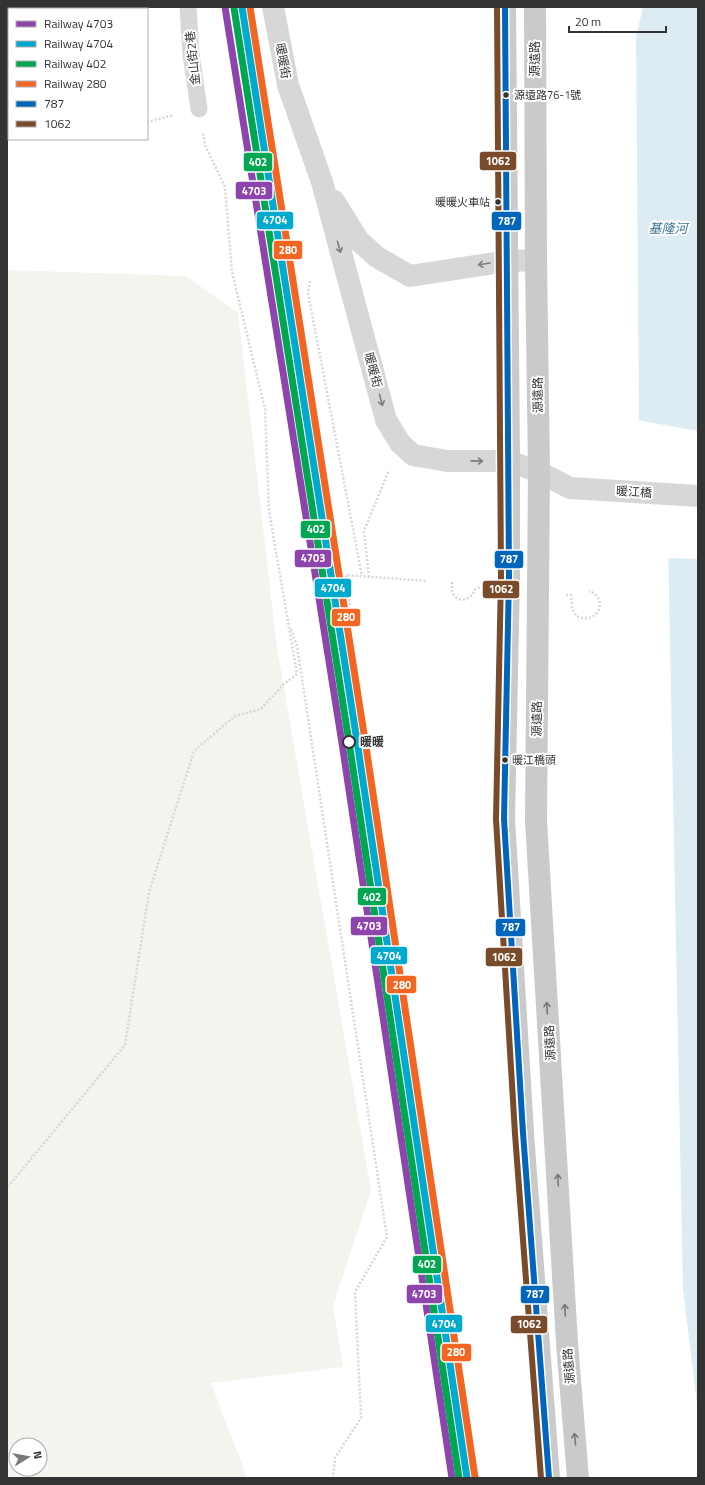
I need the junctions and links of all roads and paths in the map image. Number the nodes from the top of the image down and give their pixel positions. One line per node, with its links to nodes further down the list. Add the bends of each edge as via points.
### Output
1 (188, 7): 5 (lane, 金山街2巷, via 191,54)
2 (273, 7): 6 (street, 暖暖街, via 288,85)
3 (505, 7): 7 (main road)
4 (535, 7): 8 (main road, 源遠路)
5 (199, 109): 23 (path, via 205,145 225,187 232,272 264,409 269,511)
6 (322, 182): 7 (street, 暖暖街, one-way to 6, via 410,276 377,257 359,241); 10 (street, 暖暖街, one-way to 10, via 386,420)
7 (508, 260): 8 (street, 暖暖街); 11 (main road)
8 (536, 260): 12 (main road, 源遠路)
9 (310, 280): 15 (path, via 308,293)
10 (400, 443): 11 (street, 暖暖街, one-way to 11, via 413,455 447,461); 17 (path, via 364,531)
11 (509, 462): 12 (street, 暖暖街); 16 (main road)
12 (539, 472): 13 (street, 暖暖街); 27 (main road, 源遠路, one-way to 12, via 567,1343 536,821)
13 (570, 488): 14 (street, 暖江橋)
14 (698, 496)
15 (362, 576): 17 (path); 22 (path, via 346,575)
16 (509, 576): 19 (path, via 474,590 472,597 465,600 455,597); 26 (main road, via 504,819)
17 (369, 577): 18 (path)
18 (427, 581)
19 (452, 582)
20 (589, 591): 21 (path, via 598,597 600,606 599,611 592,617 576,616)
21 (571, 595)
22 (351, 613)
23 (289, 623): 24 (path, via 297,674 261,709 235,716 194,751 149,892 125,1044); 25 (path, via 297,646 388,1237 355,1292 361,1418 335,1458)
24 (7, 1186)
25 (333, 1478)
26 (548, 1478)
27 (578, 1478)

